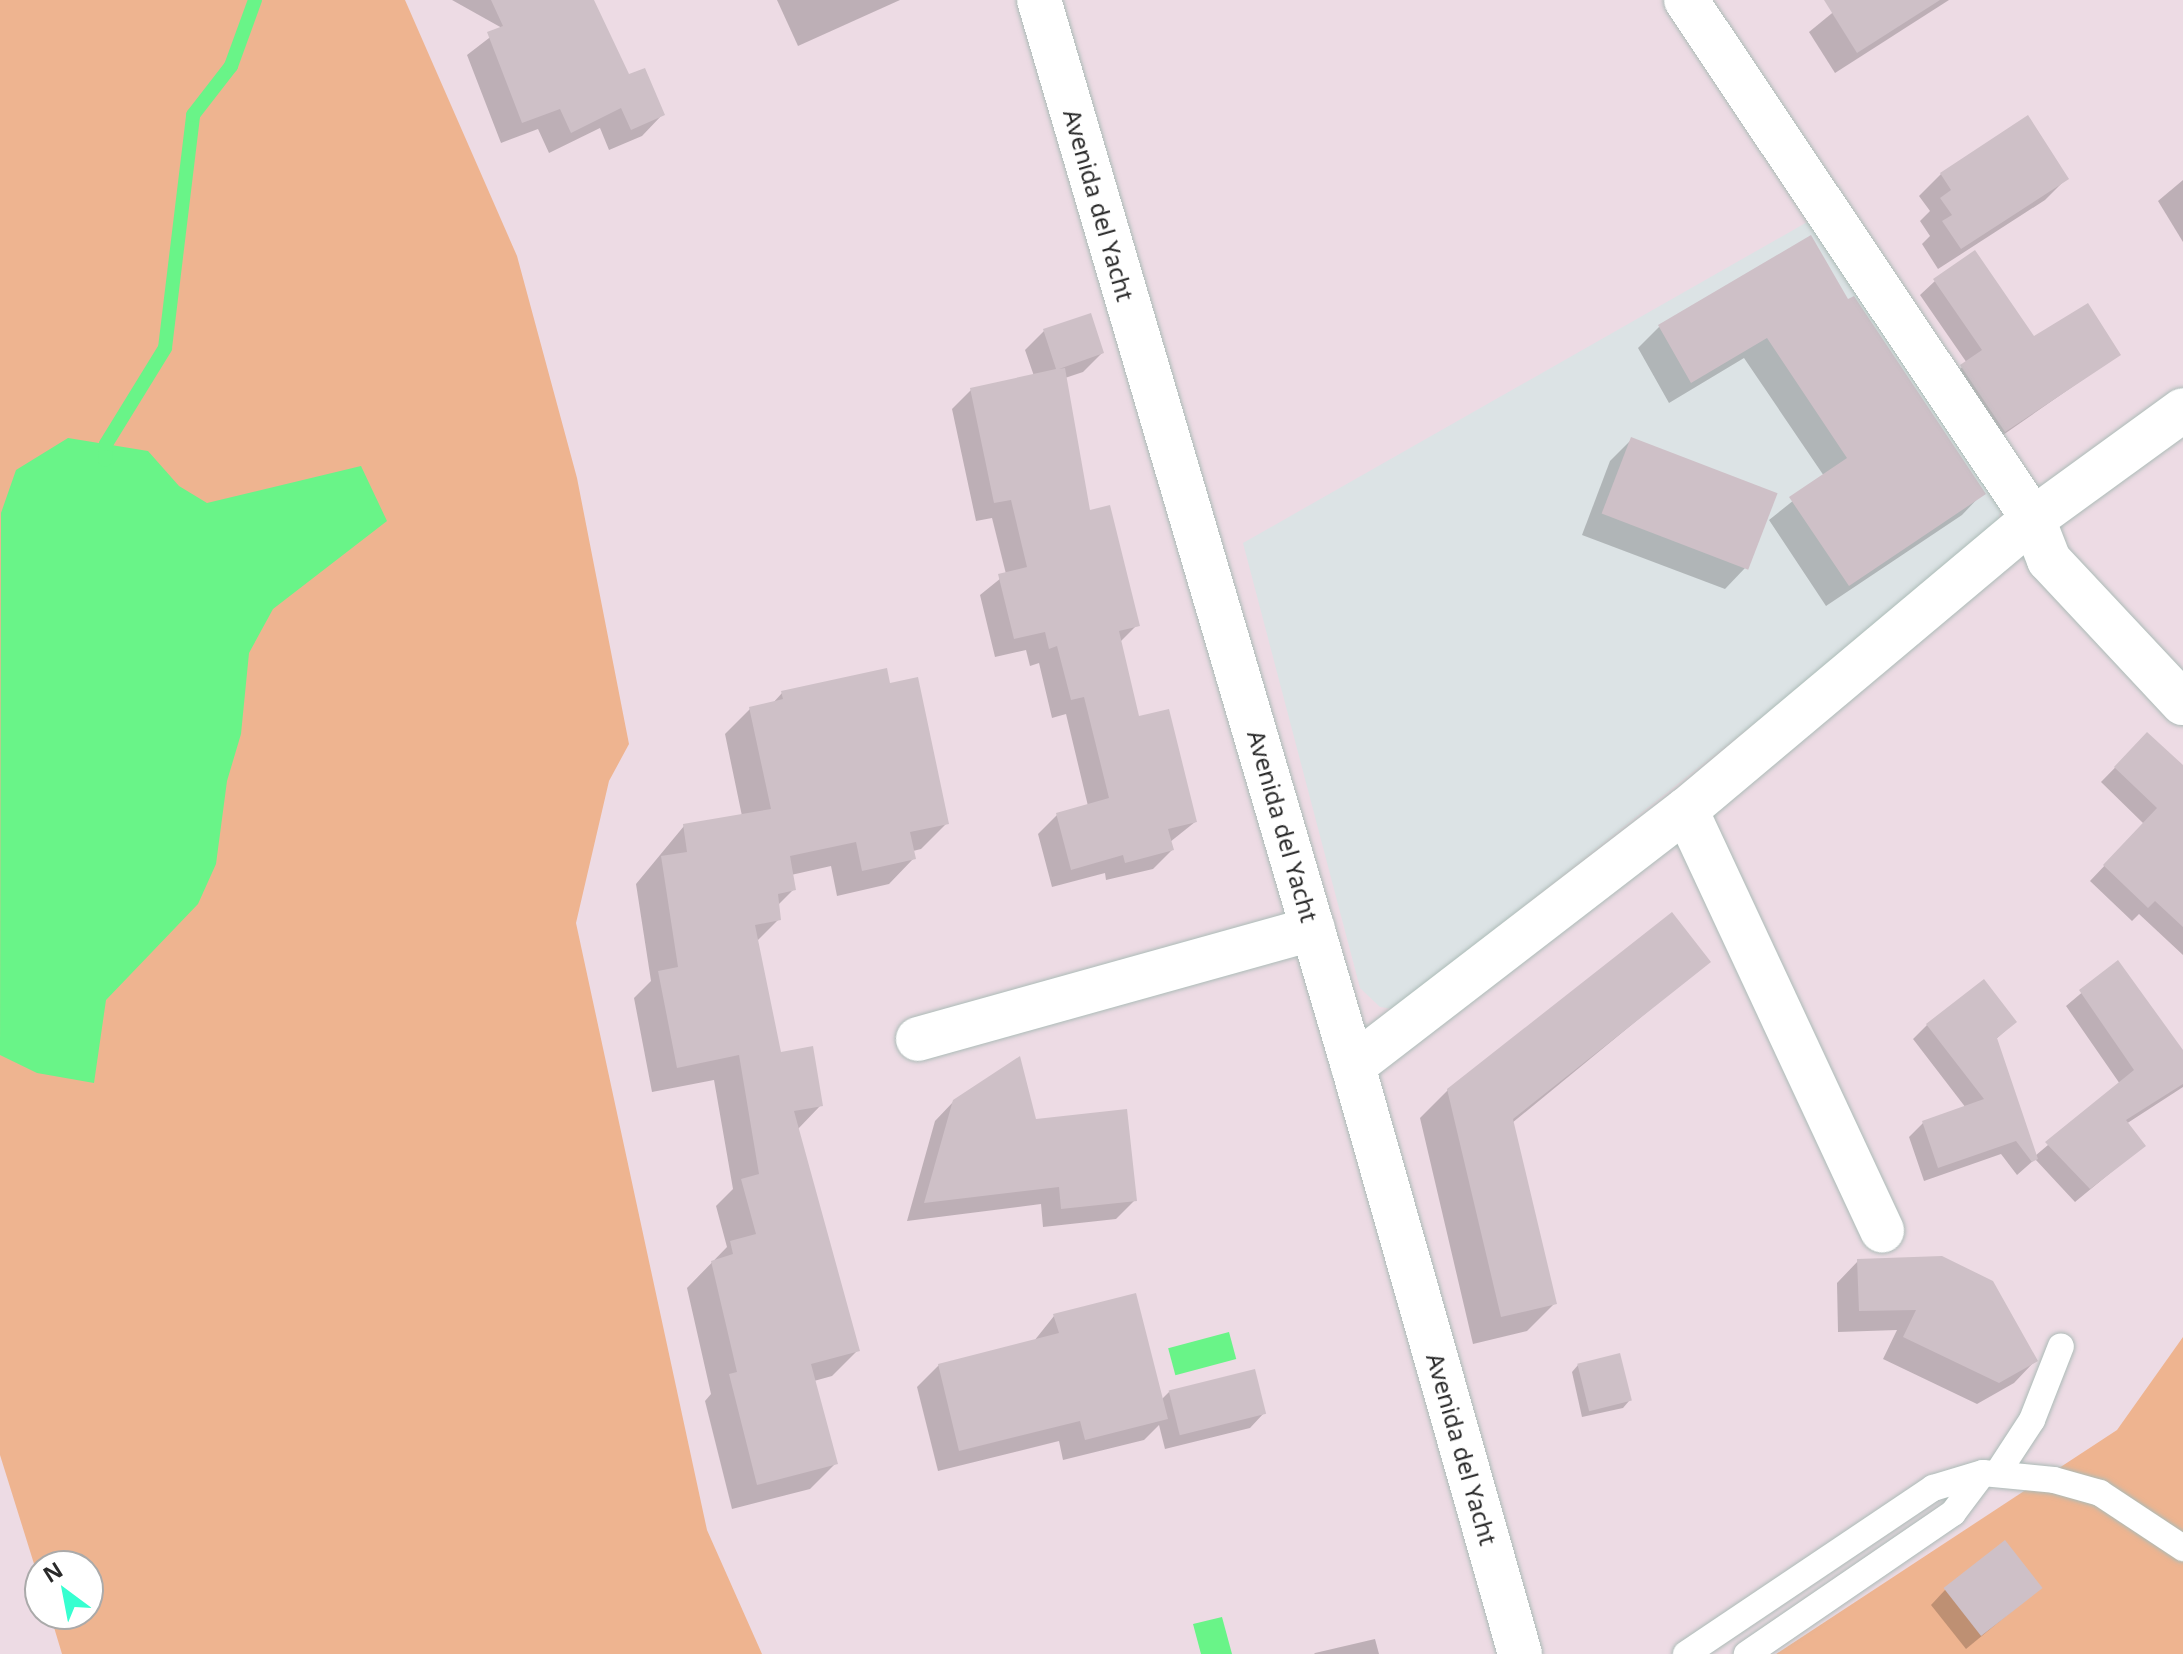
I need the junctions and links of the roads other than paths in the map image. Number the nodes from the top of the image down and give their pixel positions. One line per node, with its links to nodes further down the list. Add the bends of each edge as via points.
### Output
1 (1039, 0): 7 (street, Avenida del Yacht)
2 (1686, 0): 4 (street)
3 (2183, 410): 4 (street)
4 (2033, 519): 5 (street, via 2049,560); 6 (street)
5 (2183, 703)
6 (1686, 810): 9 (street); 10 (street)
7 (1313, 929): 8 (street); 9 (street, Avenida del Yacht)
8 (918, 1039)
9 (1353, 1066): 16 (street, Avenida del Yacht)
10 (1882, 1231)
11 (2061, 1346): 12 (lane, via 2032,1420)
12 (1991, 1473): 13 (lane, via 2100,1493); 14 (lane, via 1933,1488); 15 (lane, via 1953,1513)
13 (2183, 1548)
14 (1791, 1584): 15 (lane); 17 (lane)
15 (1807, 1613): 18 (lane)
16 (1520, 1654)
17 (1686, 1654)
18 (1747, 1654)

